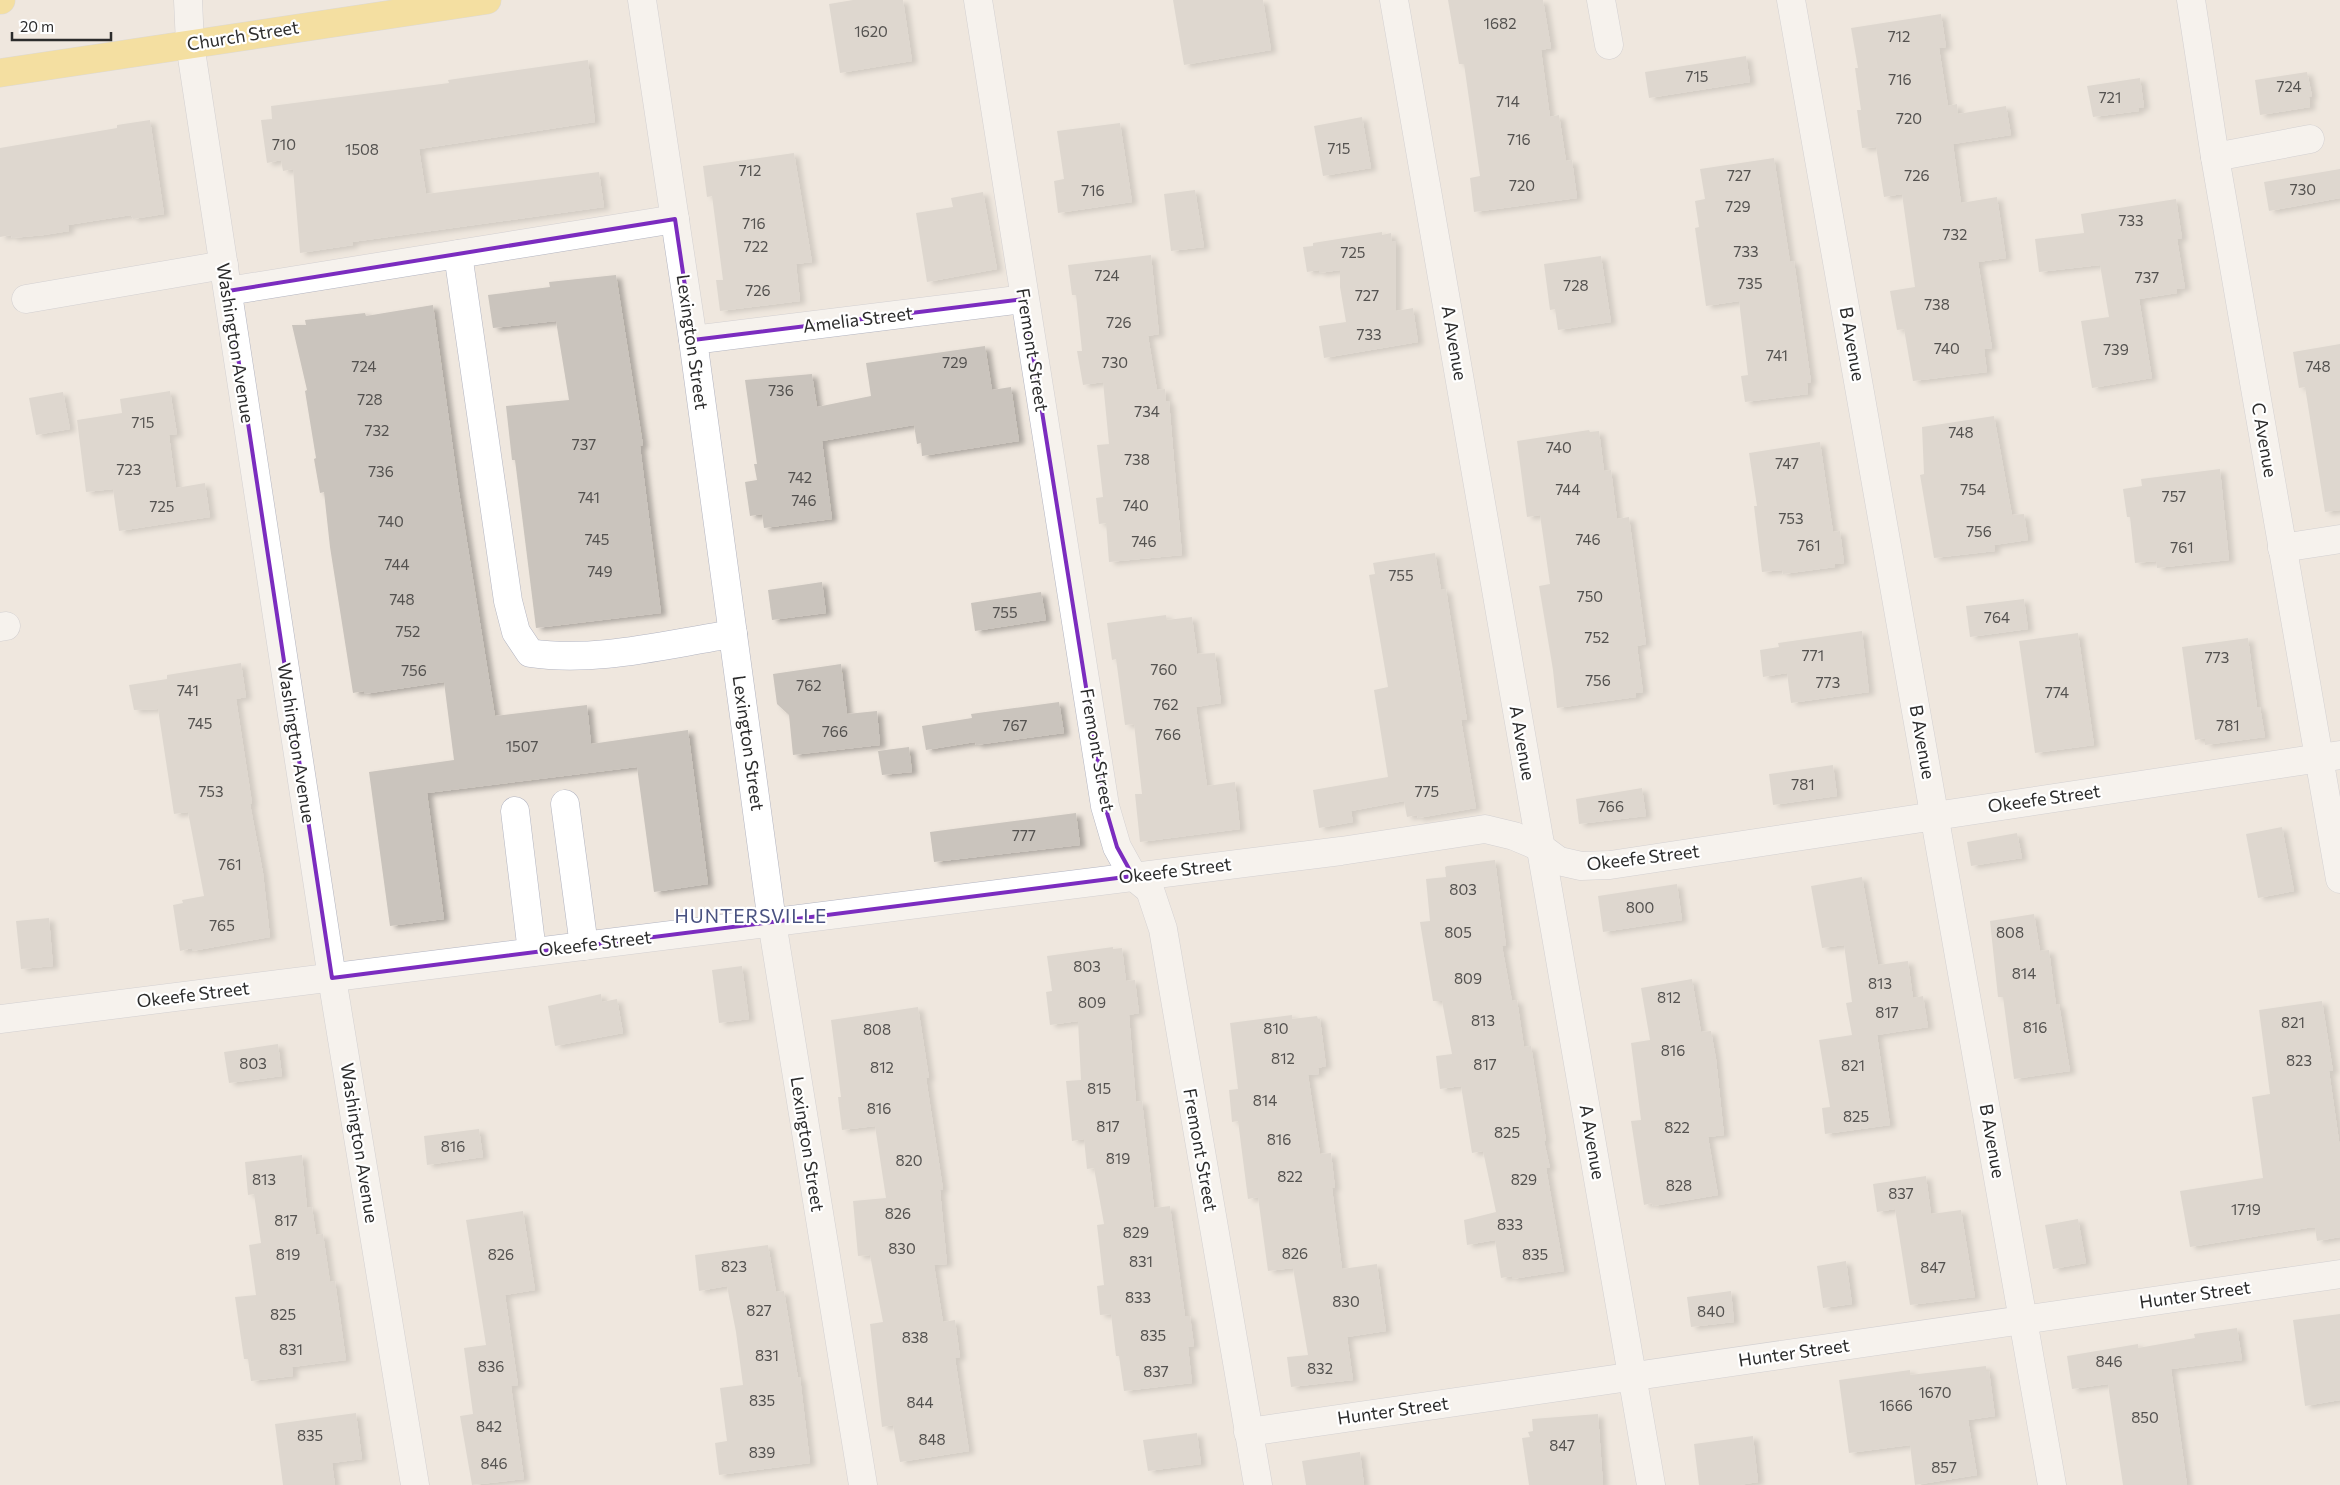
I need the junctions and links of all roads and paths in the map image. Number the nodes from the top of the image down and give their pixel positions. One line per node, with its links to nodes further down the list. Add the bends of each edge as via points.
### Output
1 (188, 0): 9 (street, Washington Avenue)
2 (487, 0): 9 (main road, Church Street)
3 (642, 0): 14 (street, Lexington Street)
4 (978, 0): 17 (street, Fremont Street)
5 (1394, 0): 27 (street, A Avenue)
6 (1601, 0): 10 (street)
7 (1792, 0): 26 (street, B Avenue)
8 (2191, 0): 13 (street, C Avenue)
9 (190, 44): 11 (main road, Church Street); 16 (street, Washington Avenue)
10 (1609, 45)
11 (0, 73)
12 (2310, 139): 13 (street)
13 (2215, 157): 21 (street, C Avenue)
14 (674, 219): 15 (street); 19 (street, Lexington Street)
15 (458, 254): 16 (street); 22 (street, via 508,601 516,632 530,653 557,657 598,655)
16 (226, 278): 18 (street); 33 (street, Washington Avenue)
17 (1024, 298): 19 (street, Amelia Street); 28 (street, Fremont Street, via 1104,806 1117,846)
18 (26, 299)
19 (693, 340): 22 (street, Lexington Street)
20 (2340, 539): 21 (street)
21 (2282, 548): 23 (street, C Avenue)
22 (733, 634): 30 (street, Lexington Street)
23 (2329, 757): 26 (street, Okeefe Street); 29 (street, C Avenue)
24 (565, 804): 31 (street)
25 (515, 811): 32 (street)
26 (1935, 815): 27 (street, Okeefe Street, via 1610,865 1581,866 1559,861); 36 (street, B Avenue)
27 (1540, 847): 28 (street, Okeefe Street, via 1485,829 1341,851); 37 (street, A Avenue)
28 (1132, 876): 30 (street, Okeefe Street); 38 (street, Fremont Street, via 1150,890 1163,930)
29 (2340, 879)
30 (772, 922): 31 (street, Okeefe Street); 40 (street, Lexington Street)
31 (584, 946): 32 (street, Okeefe Street)
32 (532, 952): 33 (street, Okeefe Street)
33 (332, 978): 34 (street, Okeefe Street); 39 (street, Washington Avenue)
34 (0, 1019)
35 (2340, 1274): 36 (street, Hunter Street)
36 (2023, 1320): 37 (street, Hunter Street); 43 (street, B Avenue)
37 (1632, 1376): 38 (street, Hunter Street); 42 (street, A Avenue)
38 (1248, 1432): 41 (street, Fremont Street)
39 (415, 1485)
40 (863, 1485)
41 (1258, 1485)
42 (1651, 1485)
43 (2052, 1485)

